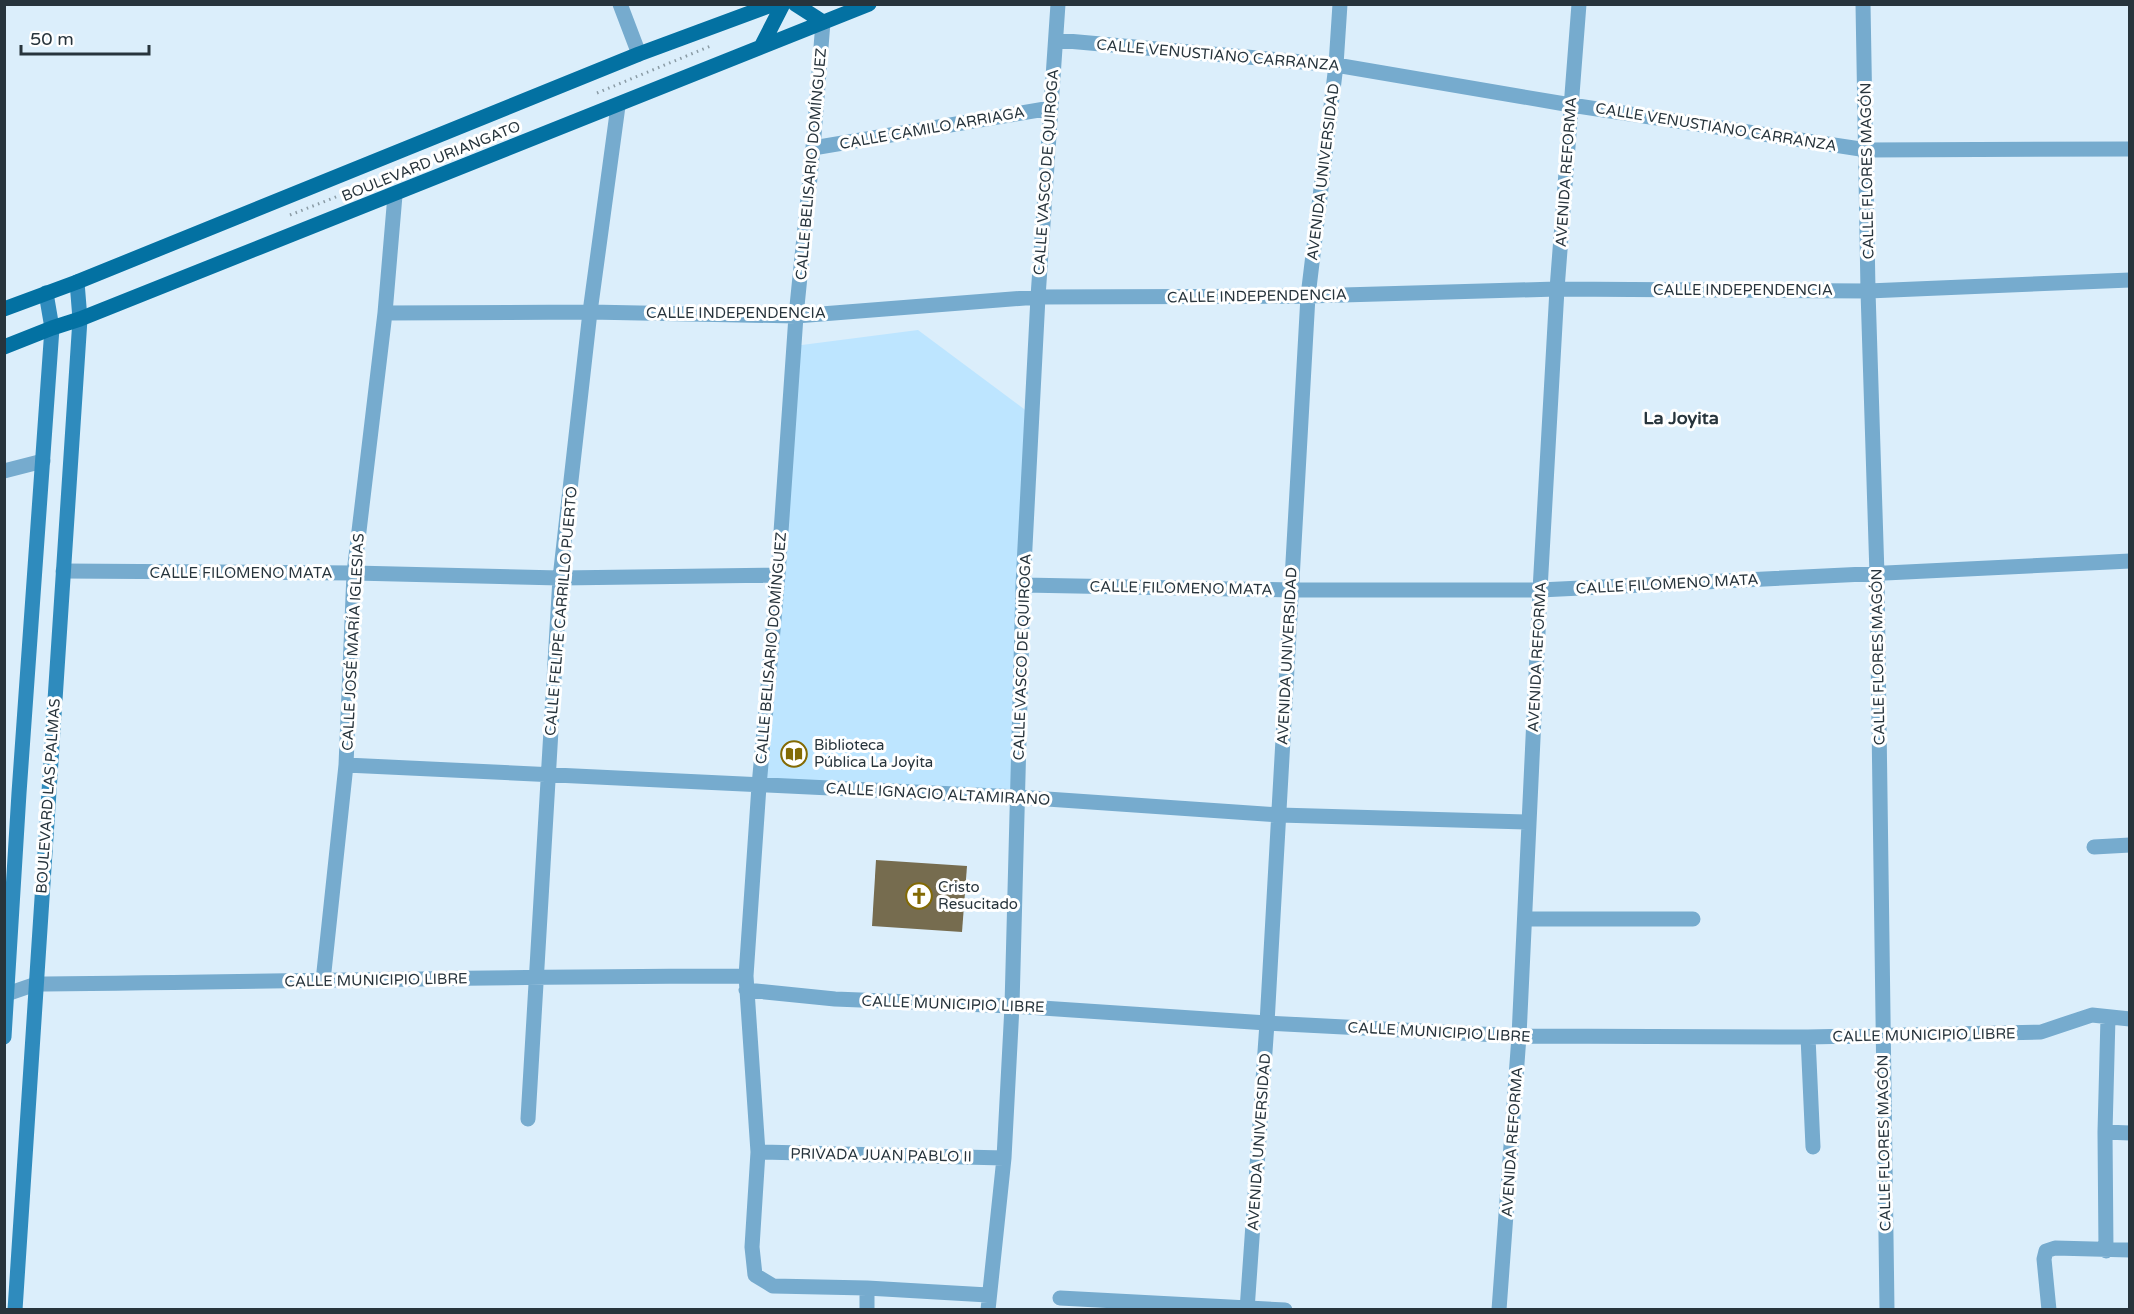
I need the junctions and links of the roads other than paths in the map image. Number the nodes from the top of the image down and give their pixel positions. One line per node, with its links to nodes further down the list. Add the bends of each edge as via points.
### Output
1 (620, 4): 13 (street)
2 (774, 4): 13 (main road, BOULEVARD URIANGATO)
3 (783, 4): 12 (main road)
4 (795, 4): 10 (main road)
5 (869, 4): 10 (main road, BOULEVARD URIANGATO)
6 (1058, 4): 11 (street, CALLE VASCO DE QUIROGA)
7 (1340, 4): 14 (street, AVENIDA UNIVERSIDAD)
8 (1578, 4): 15 (street, AVENIDA REFORMA)
9 (1863, 4): 20 (street, CALLE FLORES MAGÓN)
10 (823, 22): 12 (main road, BOULEVARD URIANGATO); 18 (street, CALLE BELISARIO DOMÍNGUEZ)
11 (1056, 40): 14 (street, CALLE VENUSTIANO CARRANZA); 17 (street, CALLE VASCO DE QUIROGA)
12 (761, 46): 16 (main road, BOULEVARD URIANGATO)
13 (639, 54): 23 (main road, BOULEVARD URIANGATO)
14 (1336, 65): 15 (street, CALLE VENUSTIANO CARRANZA); 27 (street, AVENIDA UNIVERSIDAD)
15 (1571, 105): 20 (street, CALLE VENUSTIANO CARRANZA); 24 (street, AVENIDA REFORMA)
16 (618, 106): 21 (main road, BOULEVARD URIANGATO); 30 (street, CALLE FELIPE CARRILLO PUERTO)
17 (1051, 108): 18 (street, CALLE CAMILO ARRIAGA); 28 (street, CALLE VASCO DE QUIROGA)
18 (813, 148): 32 (street, CALLE BELISARIO DOMÍNGUEZ)
19 (2130, 149): 20 (street, CALLE VENUSTIANO CARRANZA)
20 (1867, 150): 25 (street, CALLE FLORES MAGÓN)
21 (395, 195): 31 (street, CALLE JOSÉ MARÍA IGLESIAS); 33 (main road, BOULEVARD URIANGATO)
22 (2130, 280): 25 (street, CALLE INDEPENDENCIA)
23 (77, 282): 26 (main road, BOULEVARD URIANGATO); 33 (street, BOULEVARD LAS PALMAS)
24 (1557, 289): 25 (street, CALLE INDEPENDENCIA); 27 (street, CALLE INDEPENDENCIA); 46 (street, AVENIDA REFORMA)
25 (1868, 291): 42 (street, CALLE FLORES MAGÓN)
26 (46, 293): 29 (main road, BOULEVARD URIANGATO); 34 (street, BOULEVARD LAS PALMAS)
27 (1308, 296): 28 (street, CALLE INDEPENDENCIA); 45 (street, AVENIDA UNIVERSIDAD)
28 (1038, 297): 32 (street, CALLE INDEPENDENCIA); 44 (street, CALLE VASCO DE QUIROGA)
29 (4, 309)
30 (590, 312): 31 (street, CALLE INDEPENDENCIA); 32 (street, CALLE INDEPENDENCIA); 43 (street, CALLE FELIPE CARRILLO PUERTO)
31 (385, 314): 40 (street, CALLE JOSÉ MARÍA IGLESIAS)
32 (796, 316): 41 (street, CALLE BELISARIO DOMÍNGUEZ)
33 (80, 319): 34 (main road, BOULEVARD URIANGATO); 39 (street, BOULEVARD LAS PALMAS)
34 (52, 328): 35 (main road, BOULEVARD URIANGATO); 36 (street, BOULEVARD LAS PALMAS)
35 (4, 347)
36 (43, 461): 37 (street); 61 (street, BOULEVARD LAS PALMAS)
37 (4, 471)
38 (2130, 561): 42 (street, CALLE FILOMENO MATA)
39 (63, 571): 40 (street, CALLE FILOMENO MATA); 60 (street, BOULEVARD LAS PALMAS)
40 (354, 573): 43 (street, CALLE FILOMENO MATA); 47 (street, CALLE JOSÉ MARÍA IGLESIAS)
41 (778, 575): 43 (street, CALLE FILOMENO MATA); 49 (street, CALLE BELISARIO DOMÍNGUEZ)
42 (1877, 575): 46 (street, CALLE FILOMENO MATA); 66 (street, CALLE FLORES MAGÓN)
43 (560, 578): 48 (street, CALLE FELIPE CARRILLO PUERTO)
44 (1023, 585): 45 (street, CALLE FILOMENO MATA); 50 (street, CALLE VASCO DE QUIROGA)
45 (1291, 590): 46 (street, CALLE FILOMENO MATA); 51 (street, AVENIDA UNIVERSIDAD)
46 (1540, 590): 52 (street, AVENIDA REFORMA)
47 (346, 765): 48 (street, CALLE IGNACIO ALTAMIRANO); 58 (street, CALLE JOSÉ MARÍA IGLESIAS)
48 (549, 774): 49 (street, CALLE IGNACIO ALTAMIRANO); 57 (street, CALLE FELIPE CARRILLO PUERTO)
49 (759, 786): 50 (street, CALLE IGNACIO ALTAMIRANO); 59 (street, CALLE BELISARIO DOMÍNGUEZ)
50 (1018, 797): 51 (street, CALLE IGNACIO ALTAMIRANO); 62 (street, CALLE VASCO DE QUIROGA)
51 (1279, 815): 52 (street, CALLE IGNACIO ALTAMIRANO); 65 (street, AVENIDA UNIVERSIDAD)
52 (1529, 822): 55 (street, AVENIDA REFORMA)
53 (2130, 845): 54 (street)
54 (2094, 847)
55 (1525, 919): 56 (street); 68 (street, AVENIDA REFORMA)
56 (1692, 919)
57 (536, 976): 58 (street, CALLE MUNICIPIO LIBRE); 59 (street, CALLE MUNICIPIO LIBRE); 70 (street, CALLE FELIPE CARRILLO PUERTO)
58 (323, 981): 60 (street, CALLE MUNICIPIO LIBRE)
59 (746, 983): 62 (street, CALLE MUNICIPIO LIBRE, via 835,999); 74 (street, CALLE BELISARIO DOMÍNGUEZ)
60 (36, 984): 61 (street, CALLE MUNICIPIO LIBRE); 82 (street, BOULEVARD LAS PALMAS)
61 (6, 995): 67 (street, BOULEVARD LAS PALMAS)
62 (1012, 1006): 65 (street, CALLE MUNICIPIO LIBRE); 75 (street, CALLE VASCO DE QUIROGA)
63 (2108, 1017): 64 (street, CALLE MUNICIPIO LIBRE); 66 (street, CALLE MUNICIPIO LIBRE, via 2092,1015 2041,1032); 71 (street)
64 (2130, 1018)
65 (1267, 1023): 68 (street, CALLE MUNICIPIO LIBRE); 81 (street, AVENIDA UNIVERSIDAD)
66 (1882, 1035): 69 (street, CALLE MUNICIPIO LIBRE); 86 (street, CALLE FLORES MAGÓN)
67 (4, 1036)
68 (1520, 1036): 69 (street, CALLE MUNICIPIO LIBRE); 85 (street, AVENIDA REFORMA)
69 (1808, 1037): 73 (street)
70 (528, 1119)
71 (2105, 1132): 72 (street); 77 (street)
72 (2130, 1133)
73 (1813, 1147)
74 (758, 1152): 75 (street, PRIVADA JUAN PABLO II); 78 (street, CALLE BELISARIO DOMÍNGUEZ, via 752,1247 755,1275 773,1286)
75 (1004, 1158): 80 (street, CALLE VASCO DE QUIROGA)
76 (2130, 1250): 77 (street)
77 (2106, 1251): 87 (street, via 2046,1251)
78 (867, 1288): 80 (street); 83 (street)
79 (1059, 1298): 81 (street)
80 (988, 1302)
81 (1247, 1308): 84 (street)
82 (15, 1310)
83 (867, 1310)
84 (1286, 1310)
85 (1499, 1310)
86 (1887, 1310)
87 (2049, 1310)

